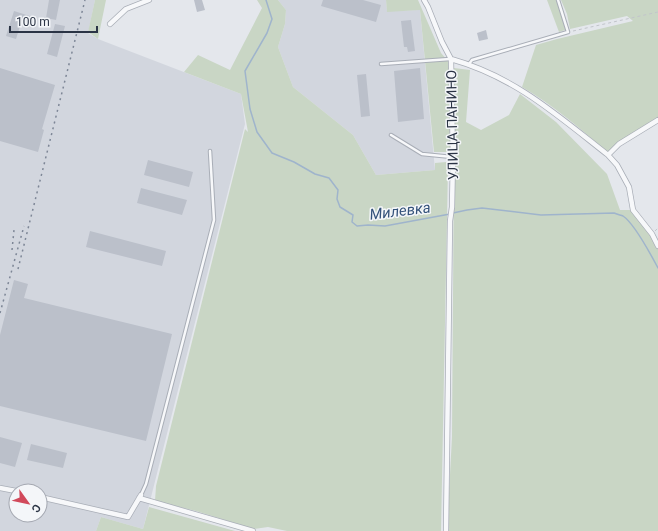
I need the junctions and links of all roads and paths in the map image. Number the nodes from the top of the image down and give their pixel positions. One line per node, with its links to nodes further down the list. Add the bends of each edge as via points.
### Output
1 (149, 0): 5 (street, via 126,9)
2 (424, 0): 7 (street, УЛИЦА ПАНИНО)
3 (558, 0): 6 (lane)
4 (658, 12): 6 (path)
5 (110, 24)
6 (568, 32): 9 (lane, via 472,60)
7 (451, 59): 8 (lane); 9 (street); 14 (street, УЛИЦА ПАНИНО)
8 (381, 64)
9 (469, 64): 13 (street, via 505,80 539,101)
10 (658, 120): 13 (street, via 619,144)
11 (391, 135): 14 (lane, via 422,154)
12 (210, 151): 16 (lane, via 214,220 146,484)
13 (608, 155): 15 (street, via 617,165 629,187 633,210)
14 (453, 158): 19 (street, УЛИЦА ПАНИНО)
15 (658, 246)
16 (140, 496): 17 (street, via 128,517); 18 (street)
17 (48, 499)
18 (253, 531)
19 (446, 531)

